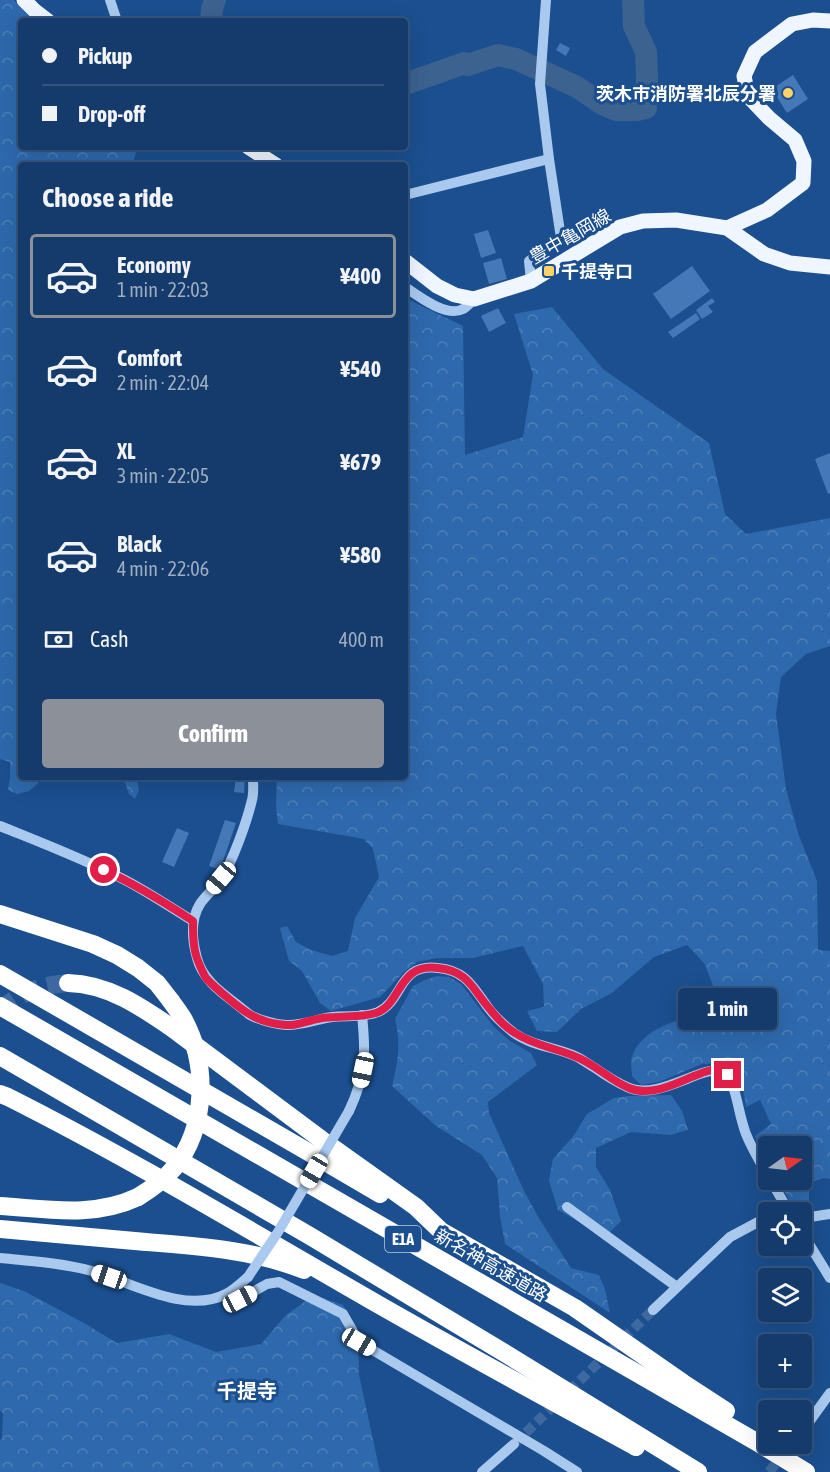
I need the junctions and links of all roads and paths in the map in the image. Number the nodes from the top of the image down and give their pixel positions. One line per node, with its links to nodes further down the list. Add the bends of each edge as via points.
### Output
1 (24, 0): 4 (main road)
2 (110, 0): 5 (street)
3 (546, 0): 8 (street, via 540,84)
4 (44, 18)
5 (116, 18)
6 (830, 21): 11 (main road, via 792,24 755,52 744,75 748,96 795,140 804,161 803,183 767,210)
7 (253, 150): 9 (main road)
8 (549, 159): 10 (street); 14 (street, via 561,238 529,261)
9 (271, 162)
10 (408, 194)
11 (727, 228): 13 (main road, 豊中亀岡線, via 764,254 790,263); 14 (main road, 豊中亀岡線, via 676,220 643,221 620,227)
12 (408, 263): 16 (main road, via 437,286)
13 (830, 267)
14 (531, 281): 16 (main road, 豊中亀岡線)
15 (408, 289): 16 (street, via 450,312 462,310)
16 (474, 299)
17 (254, 780): 20 (street, via 253,799 231,858)
18 (0, 826): 20 (street, via 124,879)
19 (0, 914): 28 (highway, bridge, via 93,944 117,955 157,983 192,1038 200,1081 195,1129 186,1150 158,1184 138,1197 102,1209 80,1211)
20 (193, 921): 24 (street, via 197,960 206,977 251,1015 286,1025)
21 (0, 974): 34 (highway)
22 (68, 983): 34 (highway, via 99,987 148,1011 416,1207)
23 (0, 1006): 45 (highway, 新名神高速道路 / E1A)
24 (363, 1016): 27 (street, via 387,1006 414,972 426,967 447,969 462,975 515,1034 576,1056 630,1089 656,1089 720,1070 733,1084 746,1133); 39 (street, bridge, via 363,1070 349,1111 248,1277)
25 (0, 1056): 51 (highway, E1A, via 310,1236)
26 (0, 1094): 40 (highway, via 142,1167)
27 (758, 1158)
28 (0, 1206)
29 (567, 1207): 38 (street)
30 (830, 1214): 31 (street)
31 (812, 1217)
32 (758, 1222): 38 (street, via 730,1237)
33 (0, 1229): 40 (highway, via 241,1253 300,1269)
34 (441, 1231): 44 (highway, via 575,1308 730,1414)
35 (812, 1249): 37 (street)
36 (0, 1258): 39 (street, via 92,1271 180,1299 194,1301)
37 (830, 1278)
38 (677, 1287): 41 (street)
39 (226, 1294): 49 (street, via 240,1299 267,1284 279,1282 290,1287 343,1314 359,1342)
40 (379, 1305): 50 (highway)
41 (653, 1310)
42 (830, 1394): 43 (street)
43 (812, 1418)
44 (758, 1442)
45 (758, 1443)
46 (514, 1444): 48 (street)
47 (776, 1454): 52 (highway, 新名神高速道路 / E1A)
48 (482, 1472)
49 (577, 1472)
50 (683, 1472)
51 (698, 1472)
52 (806, 1472)

